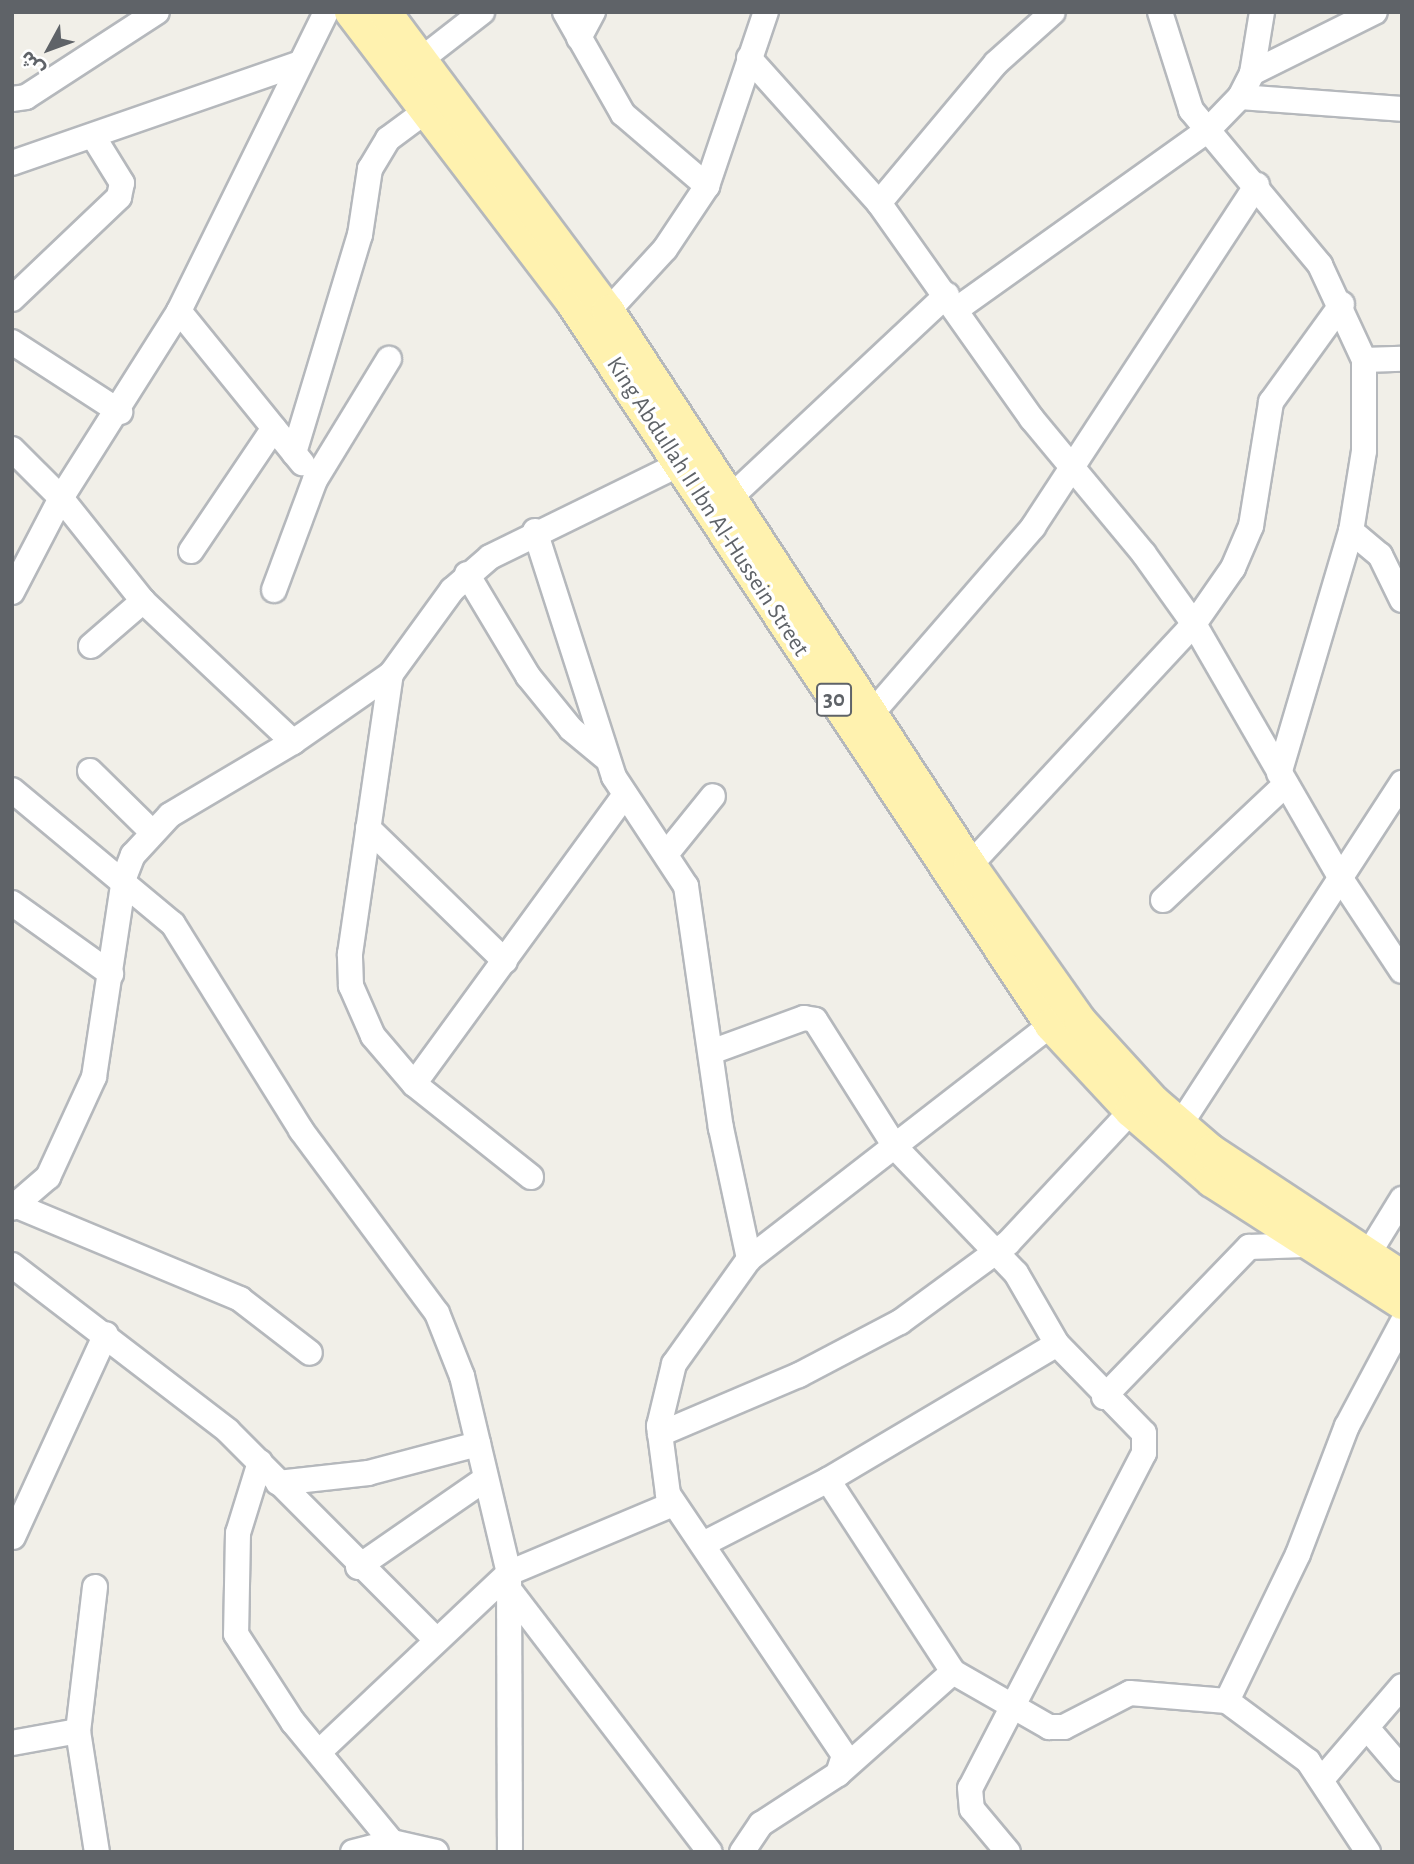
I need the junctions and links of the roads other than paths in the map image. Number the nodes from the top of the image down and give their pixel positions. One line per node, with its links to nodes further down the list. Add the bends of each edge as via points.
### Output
1 (157, 12): 19 (street, via 26,97)
2 (326, 12): 16 (street)
3 (351, 12): 21 (main road, King Abdullah II Ibn Al-Hussein Street / 30)
4 (385, 12): 14 (main road, King Abdullah II Ibn Al-Hussein Street / 30)
5 (482, 12): 14 (street)
6 (565, 12): 13 (street)
7 (593, 12): 13 (street)
8 (766, 12): 15 (street)
9 (1053, 12): 27 (street, via 996,63)
10 (1160, 12): 22 (street, via 1184,98)
11 (1262, 12): 17 (street)
12 (1375, 12): 17 (street)
13 (579, 38): 26 (street, via 623,114)
14 (423, 58): 32 (main road, King Abdullah II Ibn Al-Hussein Street / 30)
15 (750, 58): 26 (street); 27 (street)
16 (300, 64): 23 (street); 31 (street)
17 (1252, 73): 18 (street)
18 (1240, 97): 20 (street); 22 (street)
19 (12, 99)
20 (1402, 109)
21 (427, 110): 40 (street, via 388,139 370,169 360,235); 41 (main road, King Abdullah II Ibn Al-Hussein Street / 30, via 572,302)
22 (1208, 130): 25 (street); 29 (street)
23 (93, 136): 24 (street); 28 (street, via 122,183 119,197)
24 (12, 163)
25 (1257, 185): 30 (street, via 1301,237); 42 (street)
26 (707, 186): 32 (street, via 671,241)
27 (879, 203): 29 (street)
28 (12, 299)
29 (952, 302): 42 (street); 44 (street)
30 (1342, 304): 36 (street); 54 (street, via 1279,386 1245,546)
31 (179, 311): 37 (street); 38 (street)
32 (608, 311): 44 (main road, King Abdullah II Ibn Al-Hussein Street / 30)
33 (12, 342): 37 (street)
34 (389, 359): 43 (street)
35 (1402, 359): 36 (street)
36 (1364, 360): 47 (street, via 1364,451)
37 (120, 412): 45 (street)
38 (274, 428): 40 (street); 48 (street)
39 (12, 449): 45 (street)
40 (294, 453): 43 (street)
41 (680, 464): 46 (street); 63 (main road, King Abdullah II Ibn Al-Hussein Street / 30)
42 (1070, 470): 54 (street); 57 (street, via 1010,557)
43 (315, 480): 50 (street)
44 (733, 495): 57 (main road, King Abdullah II Ibn Al-Hussein Street / 30)
45 (61, 498): 51 (street); 53 (street)
46 (535, 531): 49 (street); 61 (street, via 580,658)
47 (1351, 531): 52 (street, via 1380,555); 58 (street)
48 (191, 551)
49 (467, 575): 56 (street); 61 (street, via 528,676 570,729)
50 (274, 590)
51 (12, 592)
52 (1402, 600)
53 (143, 601): 55 (street); 60 (street)
54 (1194, 624): 59 (street); 72 (street)
55 (91, 646)
56 (391, 674): 60 (street); 69 (street)
57 (873, 712): 63 (main road, King Abdullah II Ibn Al-Hussein Street / 30)
58 (1298, 712): 59 (street); 64 (street)
59 (1253, 726): 64 (street)
60 (293, 742): 70 (street, via 198,796)
61 (606, 758): 67 (street)
62 (90, 771): 70 (street)
63 (896, 772): 72 (main road, King Abdullah II Ibn Al-Hussein Street / 30); 80 (main road, King Abdullah II Ibn Al-Hussein Street / 30)
64 (1283, 779): 74 (street); 75 (street)
65 (1402, 783): 74 (street)
66 (12, 790): 73 (street)
67 (625, 795): 71 (street); 77 (street)
68 (713, 796): 71 (street)
69 (368, 828): 77 (street); 82 (street, via 350,954 352,986 373,1036)
70 (152, 832): 73 (street)
71 (667, 853): 81 (street, via 686,886)
72 (970, 865): 84 (main road, King Abdullah II Ibn Al-Hussein Street / 30, via 1080,1021)
73 (124, 878): 79 (street); 102 (street, via 173,924 301,1130 417,1278 452,1347)
74 (1341, 879): 78 (street); 84 (street)
75 (1163, 900)
76 (12, 903): 79 (street)
77 (505, 961): 82 (street)
78 (1402, 971)
79 (111, 974): 88 (street, via 100,1051 83,1106 48,1177)
80 (1051, 1025): 83 (main road, King Abdullah II Ibn Al-Hussein Street / 30); 85 (street)
81 (711, 1052): 85 (street, via 812,1018); 92 (street)
82 (414, 1084): 86 (street)
83 (1131, 1111): 89 (main road, King Abdullah II Ibn Al-Hussein Street / 30, via 1212,1181); 90 (street)
84 (1180, 1125): 91 (main road, King Abdullah II Ibn Al-Hussein Street / 30, via 1247,1179)
85 (896, 1148): 90 (street); 92 (street)
86 (531, 1177)
87 (1402, 1199): 91 (street)
88 (15, 1207): 99 (street, via 240,1299)
89 (1304, 1245): 95 (main road, King Abdullah II Ibn Al-Hussein Street / 30); 100 (street, via 1251,1245)
90 (998, 1252): 98 (street, via 1029,1290); 101 (street, via 858,1347)
91 (1367, 1256): 94 (main road, King Abdullah II Ibn Al-Hussein Street / 30)
92 (749, 1259): 101 (street, via 674,1364)
93 (12, 1265): 97 (street)
94 (1402, 1277)
95 (1402, 1303)
96 (1402, 1324): 116 (street, via 1347,1426 1298,1554)
97 (106, 1334): 103 (street); 108 (street)
98 (1057, 1344): 100 (street); 105 (street)
99 (310, 1353)
100 (1104, 1397): 117 (street, via 1144,1433 1144,1453)
101 (660, 1434): 107 (street)
102 (478, 1444): 104 (street); 106 (street, via 368,1473)
103 (260, 1462): 106 (street); 121 (street, via 238,1534 234,1621 268,1688)
104 (485, 1479): 110 (street); 111 (street)
105 (828, 1480): 109 (street); 114 (street)
106 (278, 1483): 110 (street)
107 (673, 1504): 109 (street); 111 (street)
108 (13, 1537)
109 (703, 1544): 123 (street, via 841,1744)
110 (358, 1567): 113 (street)
111 (510, 1583): 113 (street); 129 (street); 130 (street)
112 (95, 1587): 119 (street)
113 (434, 1638): 121 (street)
114 (953, 1672): 117 (street); 123 (street)
115 (1402, 1686): 118 (street)
116 (1227, 1701): 117 (street, via 1130,1693 1064,1727); 124 (street)
117 (1009, 1707): 132 (street, via 978,1766 969,1798)
118 (1367, 1728): 122 (street); 124 (street)
119 (78, 1731): 120 (street); 126 (street)
120 (12, 1743)
121 (319, 1752): 125 (street)
122 (1402, 1769)
123 (838, 1774): 131 (street, via 761,1824)
124 (1323, 1778): 133 (street)
125 (392, 1842): 127 (street); 128 (street)
126 (97, 1852)
127 (353, 1852)
128 (436, 1852)
129 (510, 1852)
130 (710, 1852)
131 (742, 1852)
132 (1008, 1852)
133 (1368, 1852)

